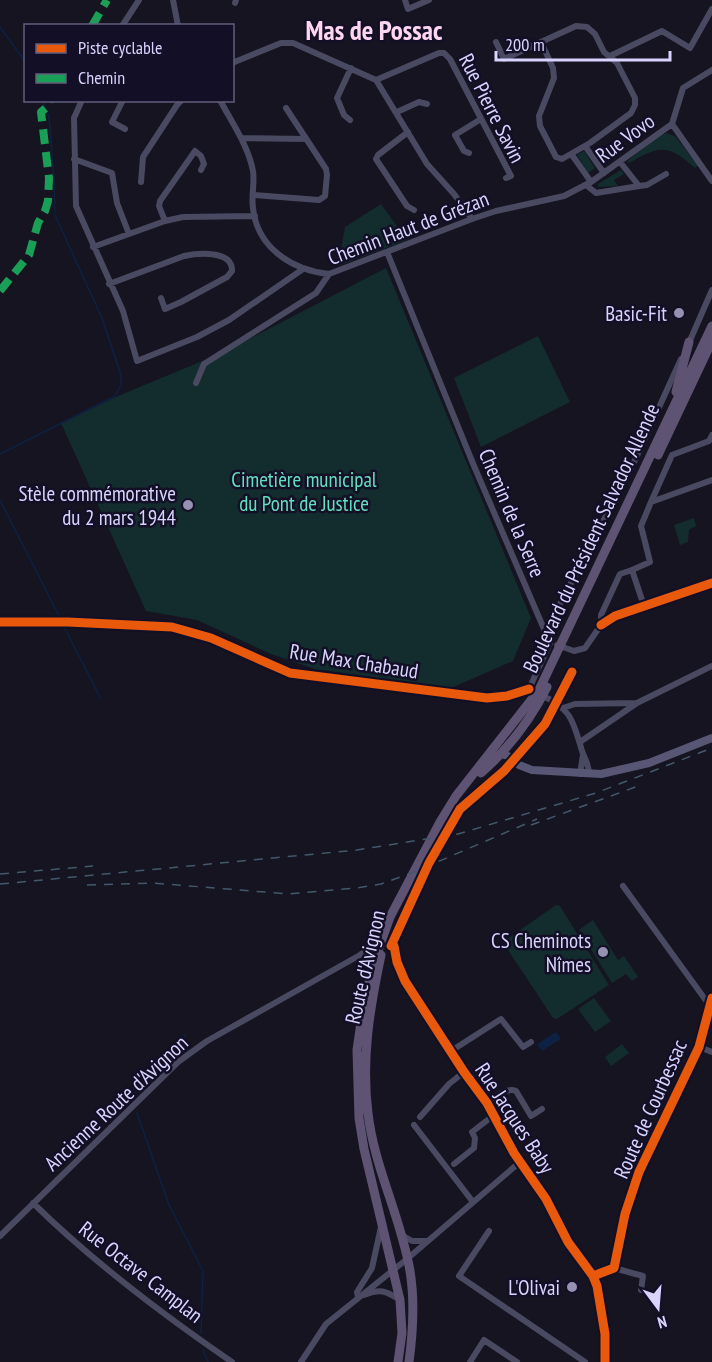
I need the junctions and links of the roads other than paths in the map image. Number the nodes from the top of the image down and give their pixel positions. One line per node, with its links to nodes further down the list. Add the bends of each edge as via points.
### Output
1 (139, 0): 7 (street)
2 (173, 0): 8 (street)
3 (405, 0): 5 (street, via 408,9)
4 (429, 0): 5 (street)
5 (419, 2)
6 (712, 9): 11 (street, via 690,48 662,31)
7 (123, 24)
8 (178, 24)
9 (496, 42): 10 (street, via 504,58)
10 (541, 42): 11 (street, via 576,26 587,27); 32 (street, via 554,78 539,116 540,126 556,157)
11 (610, 56): 30 (street, via 635,98 635,105 631,113)
12 (234, 62): 13 (street, via 281,43 293,43)
13 (351, 68): 15 (street); 23 (street, via 337,98)
14 (712, 70): 25 (street, Rue Vovo, via 683,88)
15 (376, 80): 22 (street); 24 (street, Rue Pierre Savin, via 444,53)
16 (81, 102): 33 (street, via 74,118)
17 (122, 102): 26 (street, via 112,122)
18 (177, 102): 40 (street, via 143,157)
19 (221, 102): 28 (street)
20 (427, 104): 22 (street, via 419,102)
21 (286, 108): 29 (street)
22 (397, 112): 27 (street)
23 (350, 120)
24 (481, 120): 31 (street, via 455,135); 38 (street, Rue Pierre Savin, via 511,176)
25 (672, 124): 34 (street, Rue Vovo); 39 (street)
26 (125, 129)
27 (408, 132): 45 (street, via 375,159 407,206); 47 (street, via 427,165)
28 (241, 138): 29 (street); 43 (street, via 254,174)
29 (306, 139): 43 (street, via 327,171 324,198)
30 (588, 144): 32 (street); 36 (street)
31 (469, 153)
32 (572, 155): 41 (street)
33 (74, 159): 49 (street, via 112,173 117,203); 50 (street, via 76,206)
34 (620, 162): 36 (street, Rue Vovo); 42 (street)
35 (201, 170): 48 (street, via 204,164 195,151 160,201)
36 (604, 173): 41 (street, Rue Vovo)
37 (666, 174): 42 (street)
38 (506, 178)
39 (712, 181)
40 (141, 182)
41 (588, 184): 42 (street, via 596,193); 44 (street, Rue Vovo)
42 (639, 186)
43 (253, 195): 46 (street)
44 (564, 196): 47 (street, Chemin Haut de Grézan)
45 (414, 210)
46 (255, 216): 48 (street, via 201,215); 52 (street, via 268,248)
47 (472, 219): 51 (street, Chemin Haut de Grézan)
48 (165, 221): 49 (street)
49 (129, 234): 50 (street)
50 (93, 248): 54 (street)
51 (387, 252): 53 (street, Chemin Haut de Grézan); 71 (street, Chemin de la Serre)
52 (303, 269): 53 (street); 54 (street, via 229,320 137,361 123,311)
53 (328, 274): 60 (street, Chemin Haut de Grézan, via 316,293 204,364)
54 (109, 284): 56 (street, via 195,254 224,256 232,265 227,277 181,302 165,309)
55 (712, 290): 59 (street, Chemin de la Serre)
56 (161, 298)
57 (712, 326): 61 (main road, Boulevard du Président Salvador Allende)
58 (712, 341): 70 (main road, Boulevard du Président Salvador Allende)
59 (689, 342): 61 (main road); 71 (street, Chemin de la Serre, via 636,458)
60 (196, 383)
61 (671, 413): 70 (main road, Boulevard du Président Salvador Allende)
62 (712, 435): 64 (street, via 709,441 672,455)
63 (712, 480): 64 (street)
64 (651, 502): 65 (street, via 641,526 650,562)
65 (632, 570): 67 (street); 69 (street, via 620,574 601,615)
66 (712, 583): 67 (street)
67 (645, 608): 69 (street, via 608,618)
68 (0, 622): 74 (street, Rue Max Chabaud, via 151,625 192,631 290,673 487,698)
69 (601, 625): 72 (street, via 585,648 574,651)
70 (573, 628): 81 (main road, Boulevard du Président Salvador Allende, via 537,699)
71 (545, 633): 72 (street)
72 (550, 643): 74 (street)
73 (712, 666): 75 (street)
74 (529, 688): 77 (street)
75 (637, 703): 76 (street); 78 (street)
76 (619, 704): 77 (street, via 575,704); 78 (street)
77 (563, 708): 80 (street)
78 (622, 712): 80 (street)
79 (712, 738): 84 (street, via 649,763)
80 (580, 742): 82 (street)
81 (496, 753): 83 (street, via 532,770); 86 (main road, Boulevard du Président Salvador Allende, via 456,796)
82 (583, 756): 83 (street); 84 (street, via 589,762)
83 (579, 774): 84 (street)
84 (589, 774)
85 (623, 886): 91 (street)
86 (399, 902): 87 (main road, Route d'Avignon); 108 (main road, Route d'Avignon, via 383,946 366,1045 365,1083 374,1148)
87 (381, 940): 89 (street, Ancienne Route d'Avignon); 90 (main road, Route d'Avignon)
88 (394, 946): 94 (street, Rue Jacques Baby, via 405,981)
89 (360, 955): 90 (street); 105 (street, Ancienne Route d'Avignon, via 207,1041 178,1062)
90 (374, 962): 106 (main road, Route d'Avignon, via 357,1050 357,1088 364,1149)
91 (711, 1002): 93 (street, Route de Courbessac)
92 (531, 1042): 94 (street, via 523,1047 501,1018)
93 (699, 1047): 95 (street); 112 (street, Route de Courbessac, via 639,1172)
94 (451, 1051): 96 (street, Rue Jacques Baby)
95 (712, 1052)
96 (464, 1072): 97 (street, Rue Jacques Baby); 100 (street)
97 (487, 1102): 98 (street, via 513,1090 531,1116); 99 (street, Rue Jacques Baby)
98 (542, 1109)
99 (494, 1115): 102 (street, Rue Jacques Baby); 103 (street, via 472,1132 476,1138 474,1148)
100 (420, 1117)
101 (414, 1125): 104 (street)
102 (520, 1162): 104 (street); 114 (street, Rue Jacques Baby)
103 (454, 1164)
104 (473, 1202): 110 (street)
105 (33, 1203): 109 (street, Ancienne Route d'Avignon); 118 (street, Rue Octave Camplan, via 148,1302)
106 (382, 1222): 113 (main road, Route d'Avignon); 116 (street, via 375,1259)
107 (489, 1231): 124 (street, via 459,1276)
108 (400, 1234): 110 (street, via 412,1241); 111 (main road, Route d'Avignon)
109 (0, 1236)
110 (428, 1241): 111 (street)
111 (407, 1259): 113 (street); 121 (main road, Route d'Avignon, via 413,1298)
112 (614, 1268): 114 (street); 115 (street, via 643,1276)
113 (393, 1269): 116 (street); 117 (main road, Route d'Avignon)
114 (593, 1276): 125 (street, via 605,1334)
115 (641, 1290)
116 (358, 1297): 117 (street, via 378,1290); 119 (street, via 326,1324)
117 (400, 1300): 120 (main road, Route d'Avignon, via 402,1333)
118 (231, 1362)
119 (301, 1362)
120 (398, 1362)
121 (409, 1362)
122 (470, 1362): 123 (street, via 484,1340)
123 (517, 1362)
124 (585, 1362)
125 (605, 1362)

